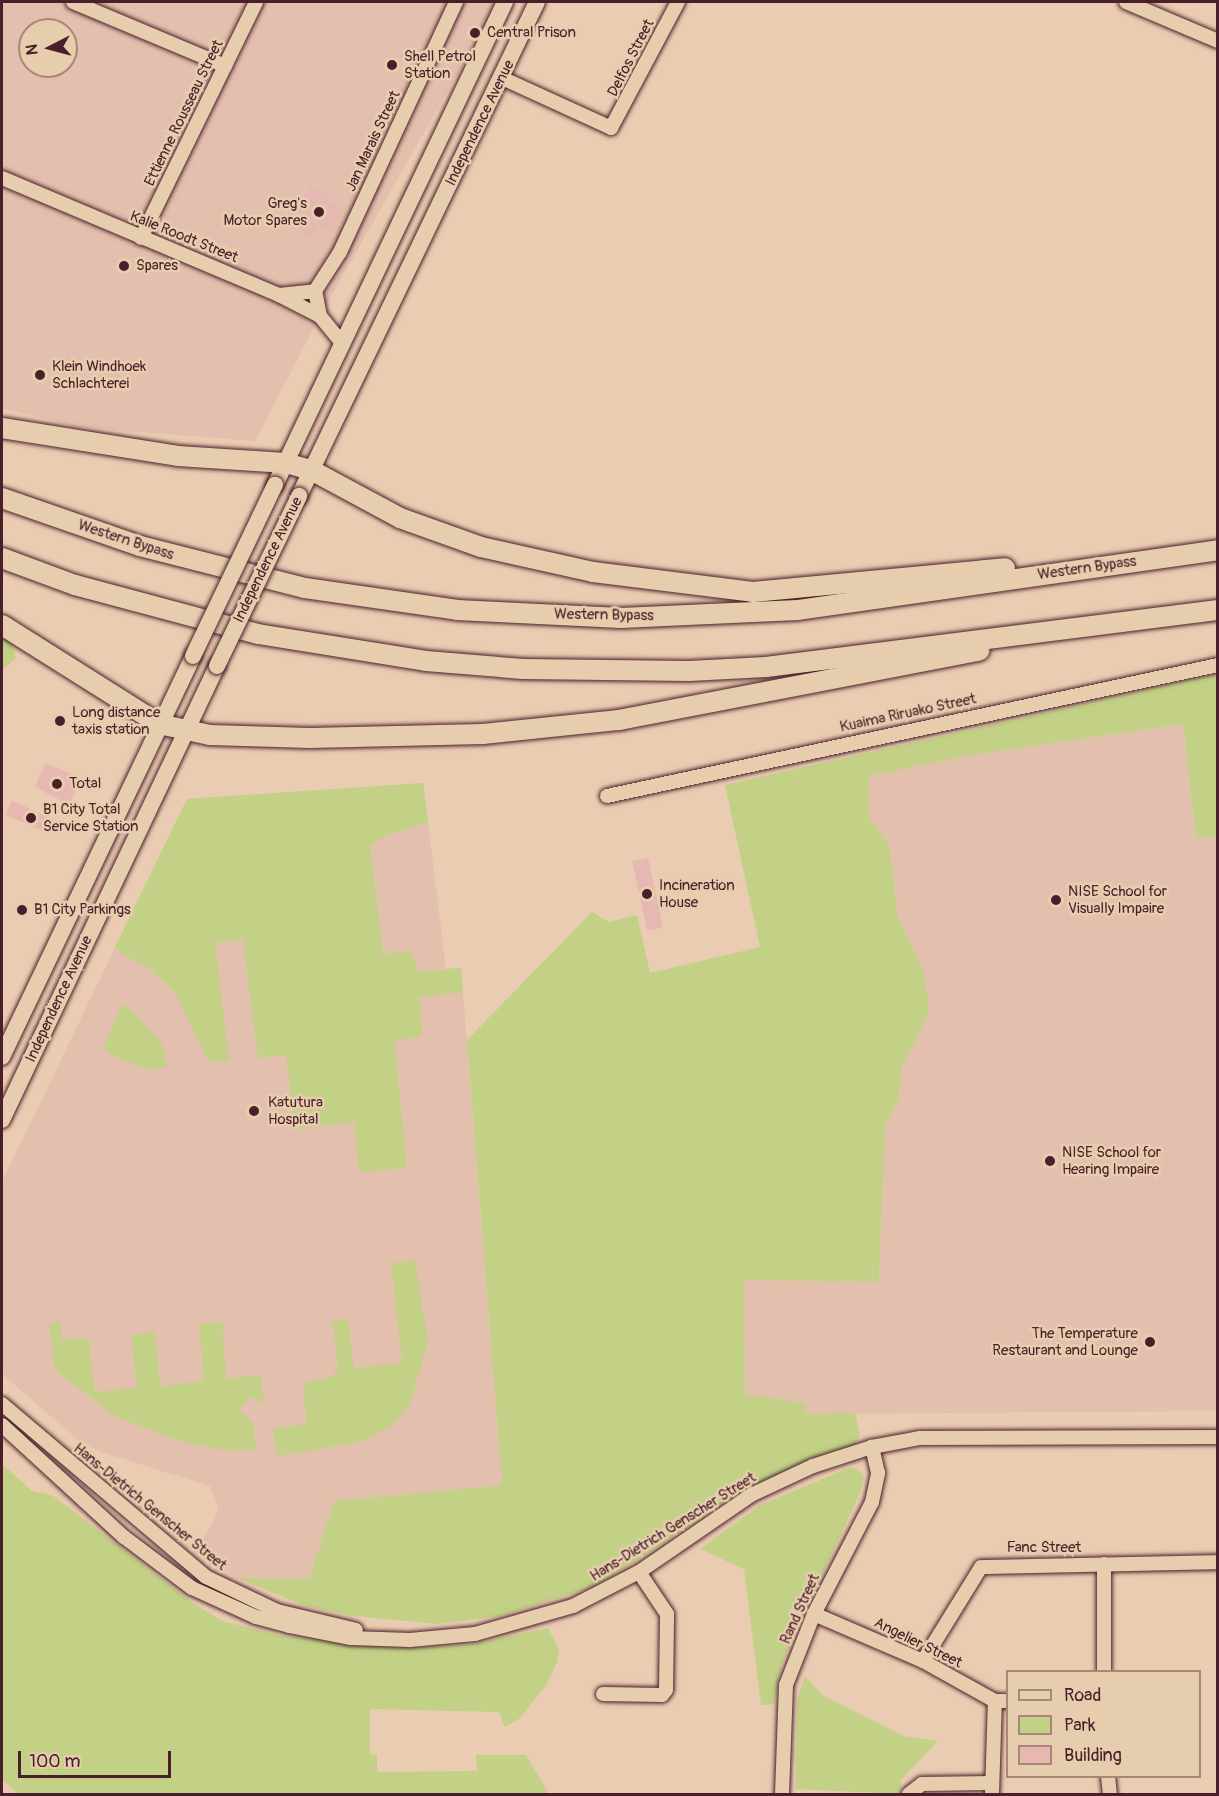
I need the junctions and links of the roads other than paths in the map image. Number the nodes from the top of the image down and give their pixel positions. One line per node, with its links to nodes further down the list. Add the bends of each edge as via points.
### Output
1 (73, 2): 9 (street)
2 (256, 2): 9 (street, Ettienne Rousseau Street)
3 (456, 2): 13 (street, Jan Marais Street, via 339,252)
4 (505, 2): 16 (main road, Independence Avenue)
5 (537, 2): 10 (main road, Independence Avenue)
6 (678, 2): 10 (street, Delfos Street, via 611,128)
7 (1126, 2): 8 (street)
8 (1218, 41)
9 (225, 66): 12 (street, Ettienne Rousseau Street)
10 (502, 78): 19 (main road, Independence Avenue)
11 (2, 178): 12 (street, Kalie Roodt Street)
12 (141, 238): 14 (street, Kalie Roodt Street)
13 (315, 291): 14 (street); 15 (street)
14 (279, 295): 15 (street, Kalie Roodt Street)
15 (320, 316): 16 (street, Kalie Roodt Street)
16 (342, 343): 18 (main road, Independence Avenue)
17 (2, 428): 18 (highway, via 178,456)
18 (286, 463): 19 (highway); 28 (main road, Independence Avenue, bridge)
19 (311, 470): 23 (highway, via 400,518 481,547 635,578 753,592 1064,562); 29 (main road, Independence Avenue, bridge)
20 (2, 498): 23 (highway, Western Bypass, via 190,560 305,588 458,610 621,618 798,610)
21 (1218, 550): 23 (highway, Western Bypass)
22 (2, 558): 26 (highway, via 96,592 258,634 426,661 523,669 689,671 766,667)
23 (1099, 565)
24 (1218, 610): 26 (highway)
25 (2, 625): 28 (highway)
26 (1097, 628): 29 (highway, via 696,706 540,729 321,738)
27 (1218, 665): 30 (street, Kuaima Riruako Street)
28 (159, 724): 29 (highway); 31 (main road, Independence Avenue)
29 (187, 731): 32 (main road, Independence Avenue)
30 (607, 796)
31 (2, 1057)
32 (2, 1120)
33 (2, 1404): 41 (street, Hans-Dietrich Genscher Street, via 179,1557 221,1586 277,1611)
34 (2, 1425): 41 (street, Hans-Dietrich Genscher Street, via 124,1537 192,1588 256,1617 289,1626)
35 (1218, 1437): 36 (street, Hans-Dietrich Genscher Street, via 920,1438)
36 (872, 1447): 39 (street, Hans-Dietrich Genscher Street, via 813,1466 751,1496); 40 (street, Rand Street, via 878,1473 872,1502)
37 (1218, 1562): 38 (street, Fanc Street)
38 (1104, 1564): 42 (street, Fanc Street, via 981,1567); 43 (street)
39 (639, 1572): 41 (street, Hans-Dietrich Genscher Street, via 573,1606 528,1621 459,1637); 44 (street, via 667,1614 666,1690 662,1695)
40 (814, 1614): 42 (street, Angelier Street); 48 (street, Rand Street, via 785,1693)
41 (396, 1640)
42 (923, 1661): 45 (street, Angelier Street)
43 (1104, 1670)
44 (603, 1694)
45 (1001, 1701): 47 (street)
46 (1108, 1778): 50 (street)
47 (991, 1789): 49 (street, via 922,1784)
48 (782, 1794)
49 (909, 1794)
50 (1110, 1794)

